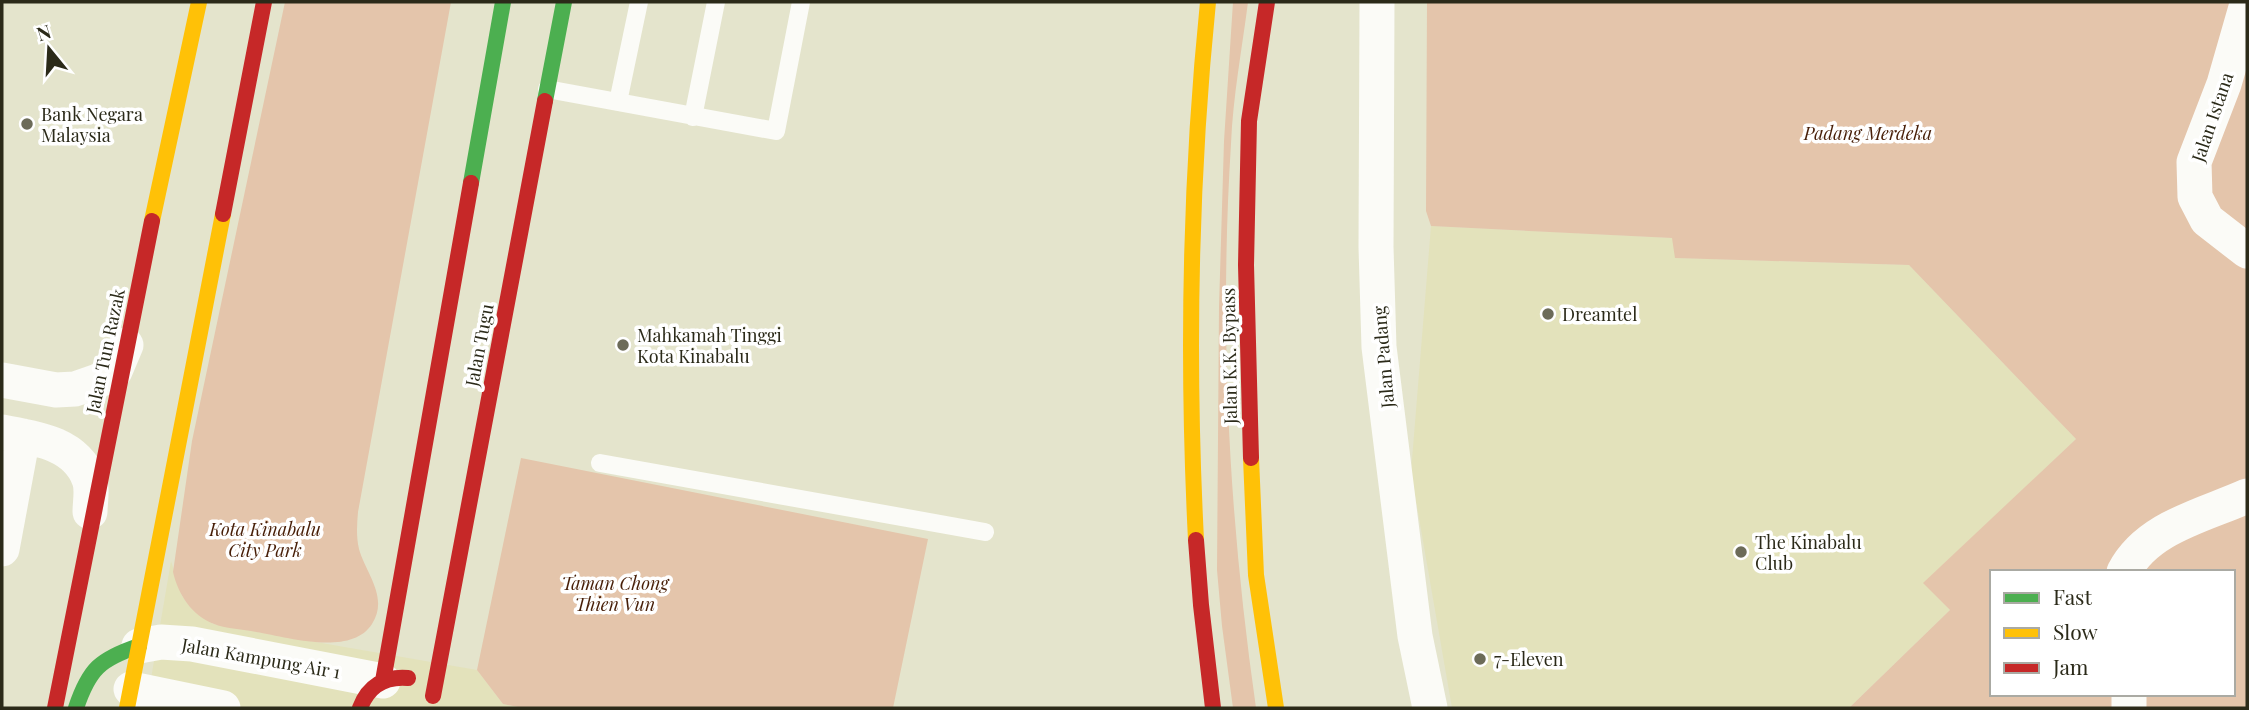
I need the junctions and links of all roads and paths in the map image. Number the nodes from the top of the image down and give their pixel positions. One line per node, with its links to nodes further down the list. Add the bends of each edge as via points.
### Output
1 (199, 2): 16 (main road, Jalan Tun Razak)
2 (264, 2): 25 (main road)
3 (503, 2): 26 (main road, Jalan Tugu)
4 (564, 2): 12 (main road, Jalan Tugu)
5 (639, 2): 13 (lane)
6 (716, 2): 14 (lane)
7 (801, 2): 14 (lane, via 776,131)
8 (1208, 2): 34 (main road, Jalan K.K. Bypass, via 1195,171 1190,424 1202,638)
9 (1267, 2): 35 (main road, Jalan K.K. Bypass, via 1249,121 1246,265 1256,575)
10 (1377, 2): 36 (street, Jalan Padang, via 1379,347 1416,636)
11 (2247, 4): 15 (street, Jalan Istana, via 2224,84 2194,162 2195,197 2207,220)
12 (547, 89): 13 (lane); 29 (main road, Jalan Tugu)
13 (618, 102): 14 (lane)
14 (693, 117)
15 (2247, 251)
16 (125, 345): 17 (street, via 115,371 75,389); 21 (main road, Jalan Tun Razak)
17 (2, 380)
18 (13, 434): 21 (street, via 66,450 82,465 91,482); 23 (street)
19 (600, 463): 22 (lane)
20 (2247, 496): 24 (street, via 2162,531)
21 (90, 519): 30 (main road, Jalan Tun Razak)
22 (985, 532)
23 (2, 548)
24 (2125, 570)
25 (139, 646): 26 (street, Jalan Kampung Air 1, via 192,644); 27 (main road); 31 (main road, via 94,667)
26 (383, 681): 29 (main road, via 405,677 416,681); 33 (main road, via 365,695)
27 (129, 699): 28 (street)
28 (167, 702): 32 (street)
29 (441, 704)
30 (55, 708)
31 (76, 708)
32 (223, 708)
33 (360, 708)
34 (1213, 708)
35 (1276, 708)
36 (1430, 708)

